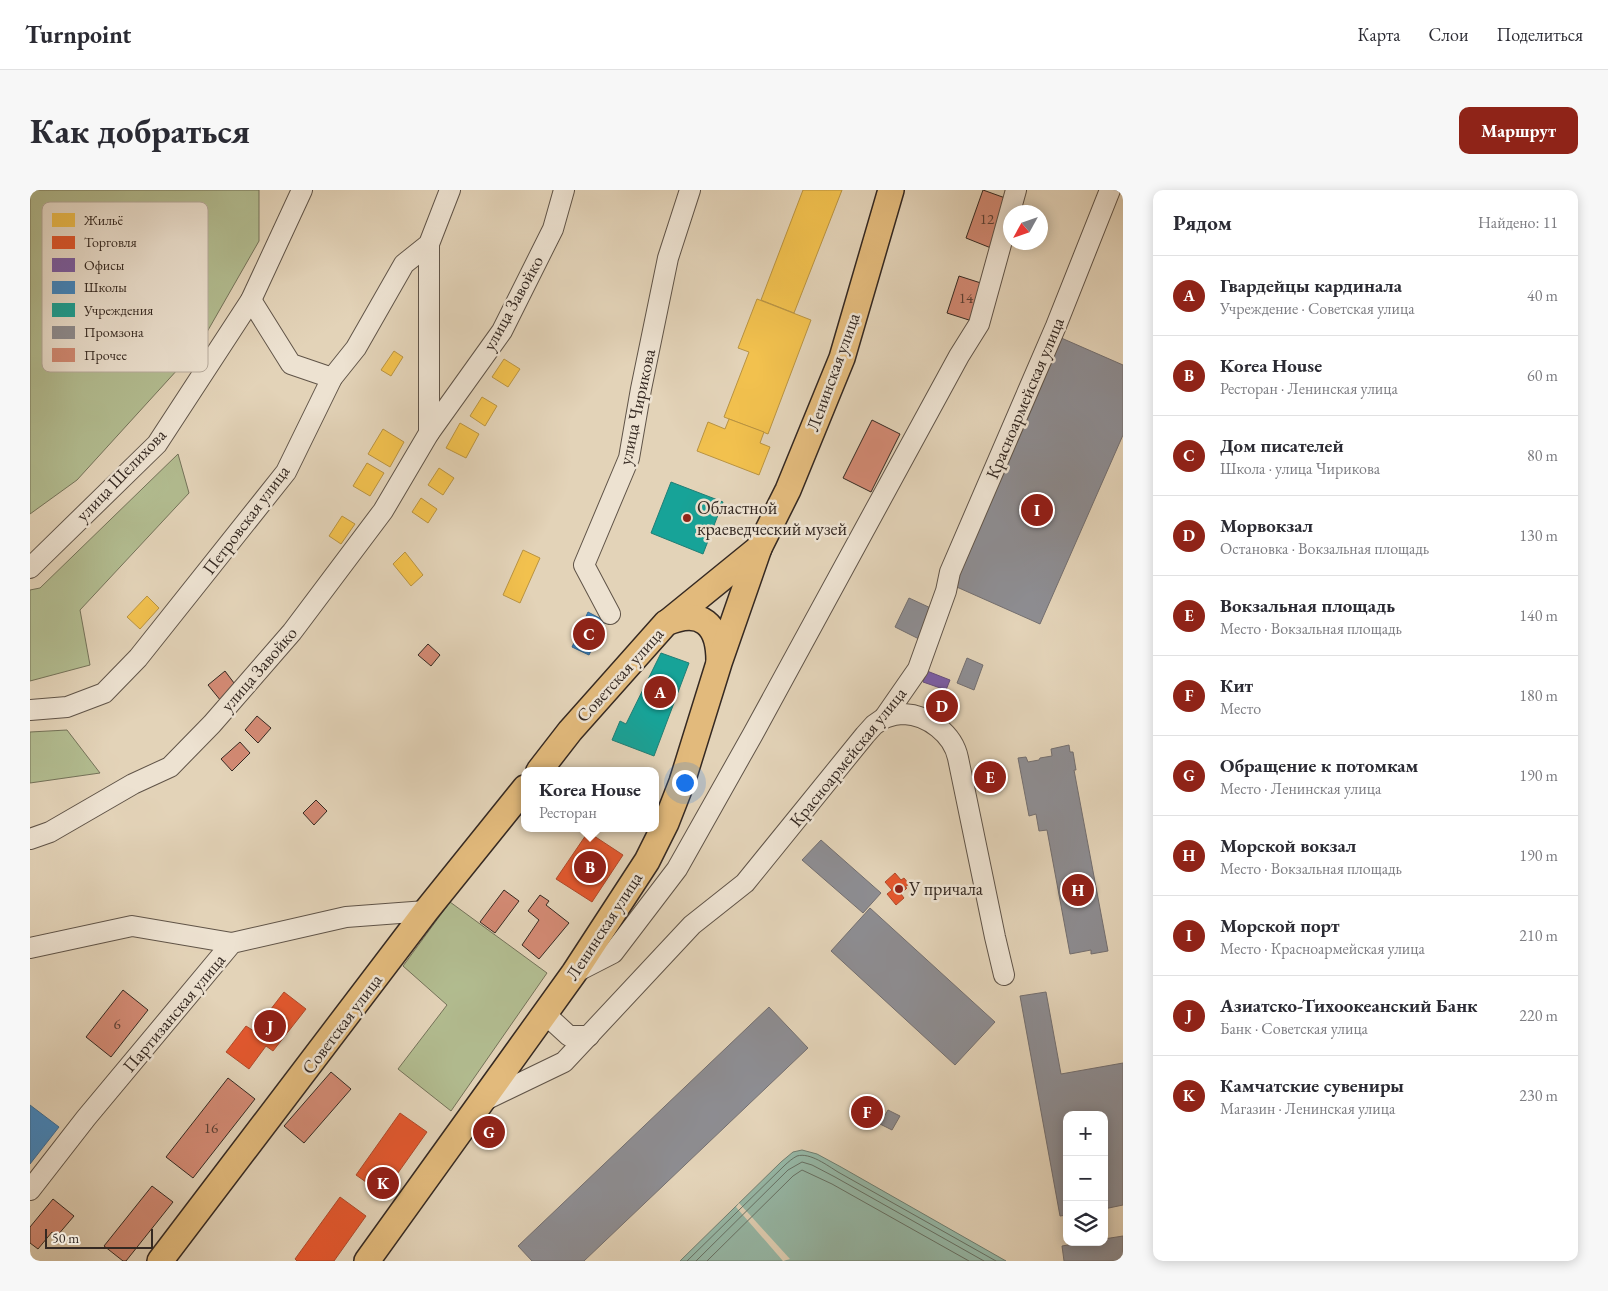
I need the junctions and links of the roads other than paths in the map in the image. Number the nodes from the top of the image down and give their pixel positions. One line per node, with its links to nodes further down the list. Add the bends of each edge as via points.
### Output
1 (302, 190): 9 (street, улица Шелихова)
2 (450, 190): 8 (street)
3 (564, 190): 13 (street, улица Завойко, via 552,229 502,332)
4 (690, 190): 16 (street, улица Чирикова, via 668,258 629,458 584,564)
5 (891, 190): 14 (main road, Ленинская улица, via 842,358 788,490)
6 (1016, 190): 27 (street, via 979,324 958,356 753,734 681,861 613,953)
7 (1110, 190): 20 (street, Красноармейская улица, via 1056,326 950,572 918,669)
8 (429, 244): 12 (street, Петровская улица, via 404,264 356,348); 13 (street)
9 (251, 300): 10 (street, улица Шелихова); 12 (street, via 291,364)
10 (208, 366)
11 (204, 372): 15 (street, улица Шелихова, via 157,444)
12 (332, 378): 19 (street, Петровская улица, via 286,472 138,658 104,693 67,707)
13 (429, 433): 23 (street, улица Завойко, via 377,519 292,632 170,767 133,784 50,832)
14 (759, 548): 17 (main road, Ленинская улица); 18 (main road, Ленинская улица)
15 (30, 568)
16 (610, 614)
17 (666, 623): 18 (main road, Советская улица, via 688,617 708,624 715,631 719,645); 21 (main road, Советская улица)
18 (719, 663): 27 (main road, Ленинская улица, via 666,823 647,861)
19 (30, 710)
20 (884, 718): 28 (street, via 905,714 924,719 942,731 955,746); 30 (street, Красноармейская улица, via 865,734 745,884 692,925)
21 (542, 767)
22 (521, 793): 24 (main road, Советская улица)
23 (30, 839)
24 (426, 912): 25 (street, Партизанская улица, via 346,917); 33 (main road, Советская улица)
25 (232, 943): 26 (street, via 132,926); 32 (street, Партизанская улица)
26 (30, 948)
27 (574, 974): 29 (main road, Ленинская улица)
28 (1004, 975)
29 (545, 1014): 30 (street, via 569,1036); 31 (main road, Ленинская улица)
30 (589, 1036): 31 (street, Красноармейская улица, via 564,1062)
31 (481, 1102): 34 (main road, Ленинская улица)
32 (30, 1190)
33 (160, 1261)
34 (367, 1261)

